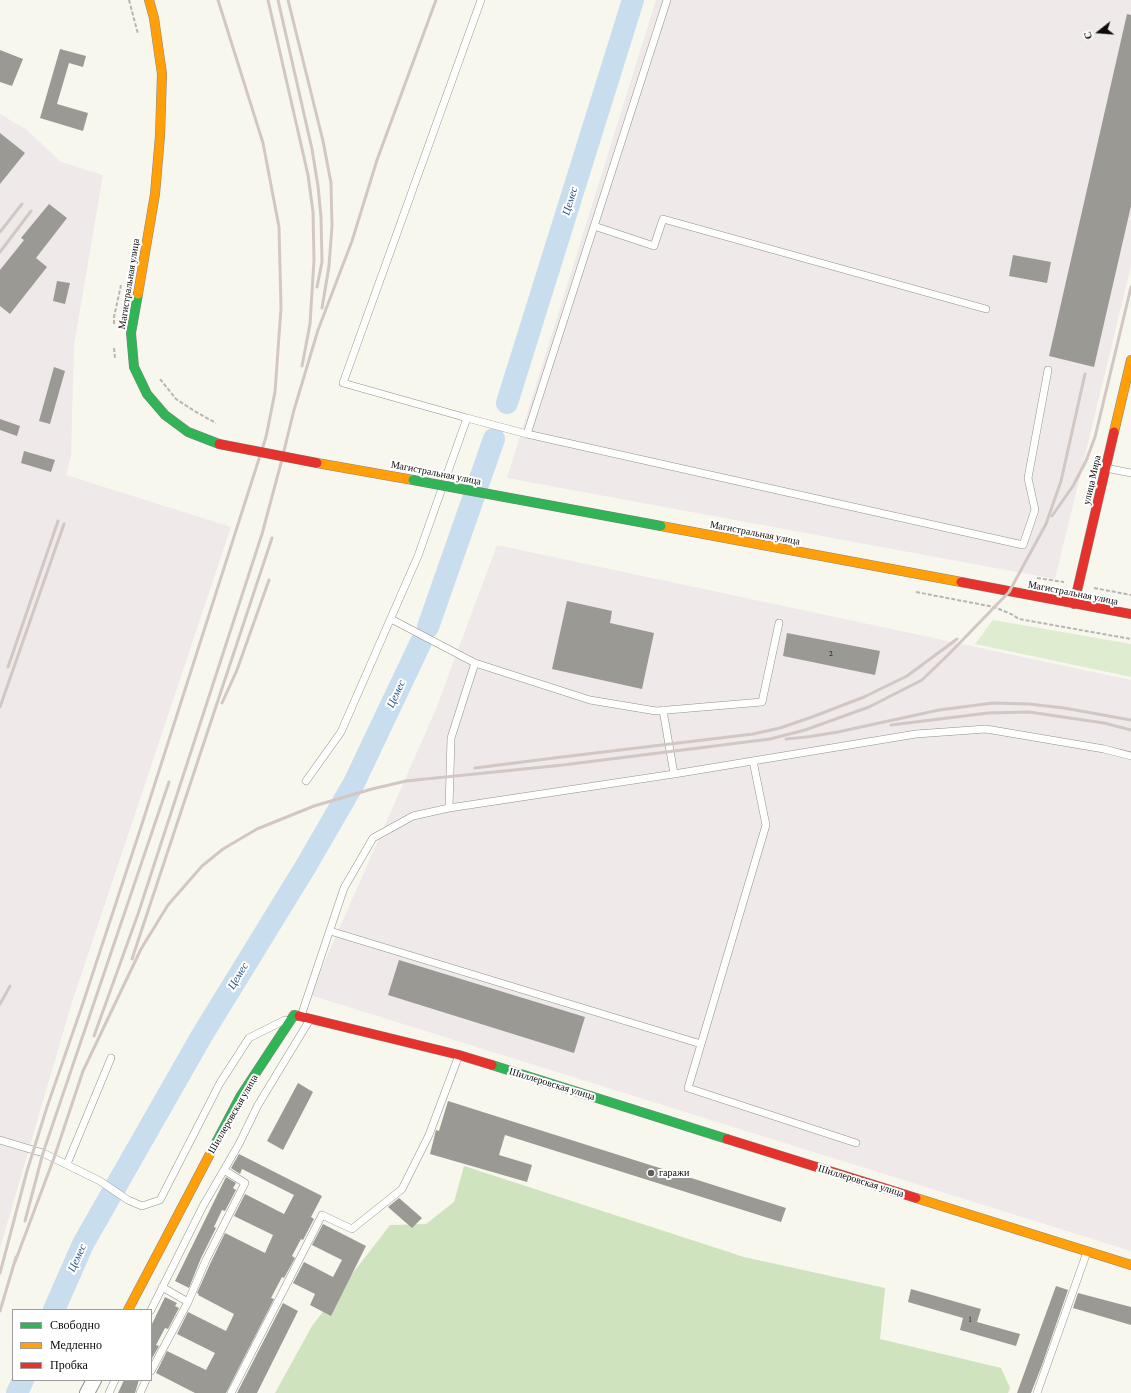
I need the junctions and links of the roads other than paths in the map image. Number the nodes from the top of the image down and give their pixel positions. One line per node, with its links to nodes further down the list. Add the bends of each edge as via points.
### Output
1 (149, 0): 12 (main road, Магистральная улица, bridge, via 162,74 160,136 155,194 131,333 134,367 147,394 165,415 188,432 219,444)
2 (481, 0): 8 (lane, via 343,384)
3 (666, 0): 4 (lane)
4 (594, 226): 5 (lane, via 654,246 663,219); 9 (lane)
5 (986, 309)
6 (1131, 360): 10 (main road, улица Мира)
7 (1048, 370): 9 (lane, via 1028,478 1035,510 1024,544)
8 (467, 418): 9 (lane); 14 (lane, via 418,556)
9 (527, 434)
10 (1106, 468): 11 (lane); 12 (main road, улица Мира)
11 (1131, 473)
12 (1074, 604): 13 (main road, Магистральная улица)
13 (1131, 614)
14 (391, 619): 16 (lane); 21 (lane, via 342,732)
15 (779, 623): 17 (lane, via 762,702)
16 (475, 663): 17 (lane, via 590,700); 22 (lane, via 451,738)
17 (663, 710): 20 (lane)
18 (1131, 756): 19 (lane, via 986,729 916,734)
19 (754, 761): 20 (lane); 25 (lane, via 766,825)
20 (674, 774): 22 (lane)
21 (306, 781)
22 (449, 808): 23 (lane, via 413,816 373,838 344,888)
23 (330, 931): 24 (lane); 25 (lane)
24 (302, 1017): 26 (main road, Шиллеровская улица); 30 (lane, via 249,1038 220,1083 160,1200 142,1206); 31 (lane); 36 (main road, Шиллеровская улица, via 240,1097)
25 (701, 1044): 29 (lane, via 688,1088)
26 (459, 1055): 32 (main road, Шиллеровская улица); 45 (lane, via 430,1135 402,1189 352,1229 322,1215)
27 (111, 1058): 30 (lane)
28 (0, 1140): 30 (lane, via 43,1152)
29 (856, 1143)
30 (67, 1164)
31 (224, 1170): 34 (lane); 35 (lane, via 245,1183)
32 (1087, 1252): 33 (main road, Шиллеровская улица); 46 (lane)
33 (1131, 1265)
34 (162, 1287): 35 (lane); 37 (lane)
35 (188, 1302): 38 (lane)
36 (129, 1309)
37 (151, 1309)
38 (152, 1370)
39 (94, 1381): 42 (street)
40 (115, 1381): 43 (lane)
41 (146, 1381): 44 (lane)
42 (88, 1393)
43 (109, 1393)
44 (140, 1393)
45 (231, 1393)
46 (1037, 1393)

